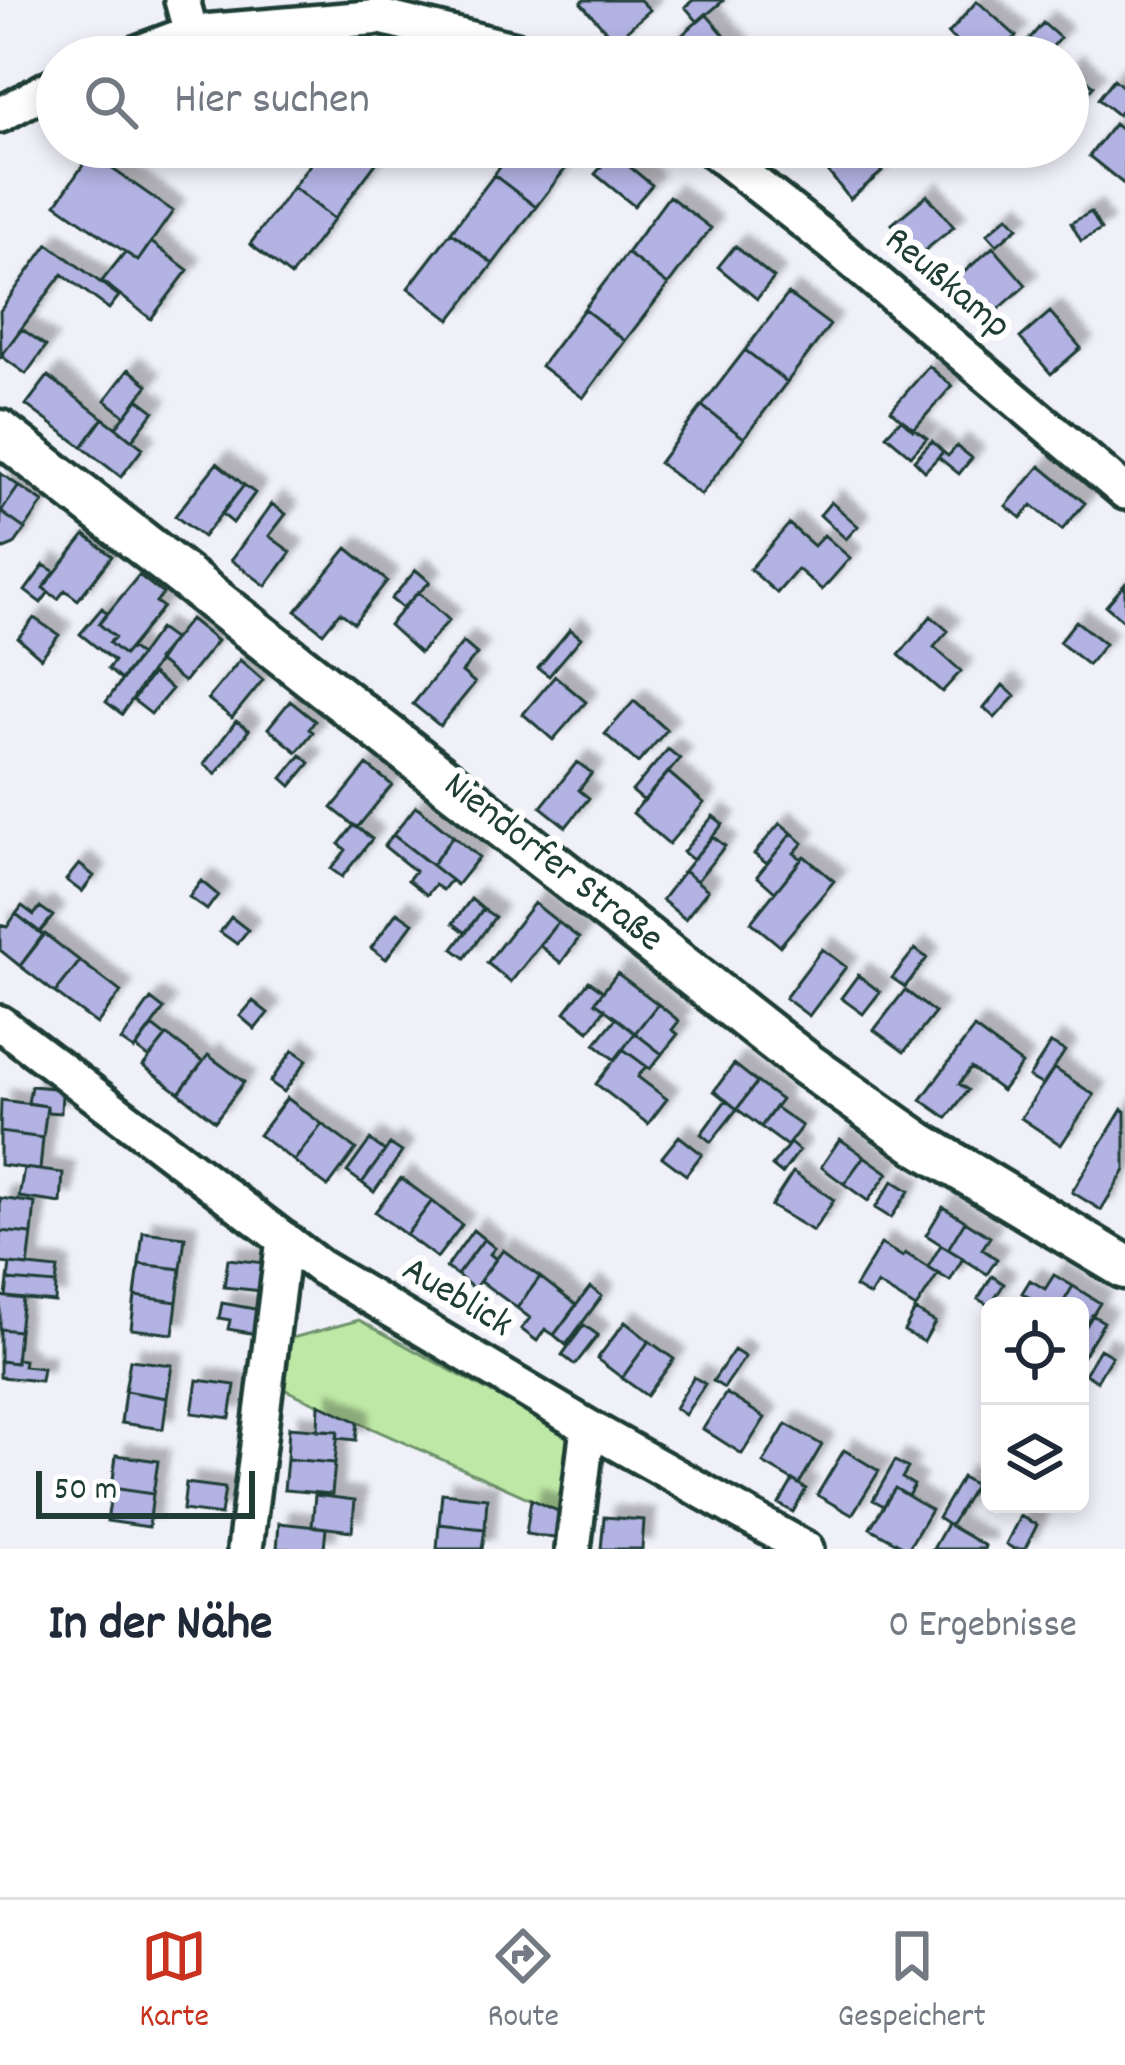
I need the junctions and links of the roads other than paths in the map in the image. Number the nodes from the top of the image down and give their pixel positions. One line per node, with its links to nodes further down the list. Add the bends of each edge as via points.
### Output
1 (187, 16): 2 (street); 3 (street, via 381,17)
2 (158, 36)
3 (467, 36)
4 (36, 95): 5 (street)
5 (0, 115)
6 (736, 168): 8 (street, Reußkamp)
7 (0, 432): 11 (main road, Niendorfer Straße, via 806,1064 918,1143)
8 (1125, 492)
9 (0, 1023): 10 (street, Aueblick)
10 (284, 1239): 12 (street, Aueblick); 13 (street)
11 (1125, 1267)
12 (588, 1427): 14 (street); 15 (street, Aueblick)
13 (245, 1549)
14 (573, 1549)
15 (806, 1549)

